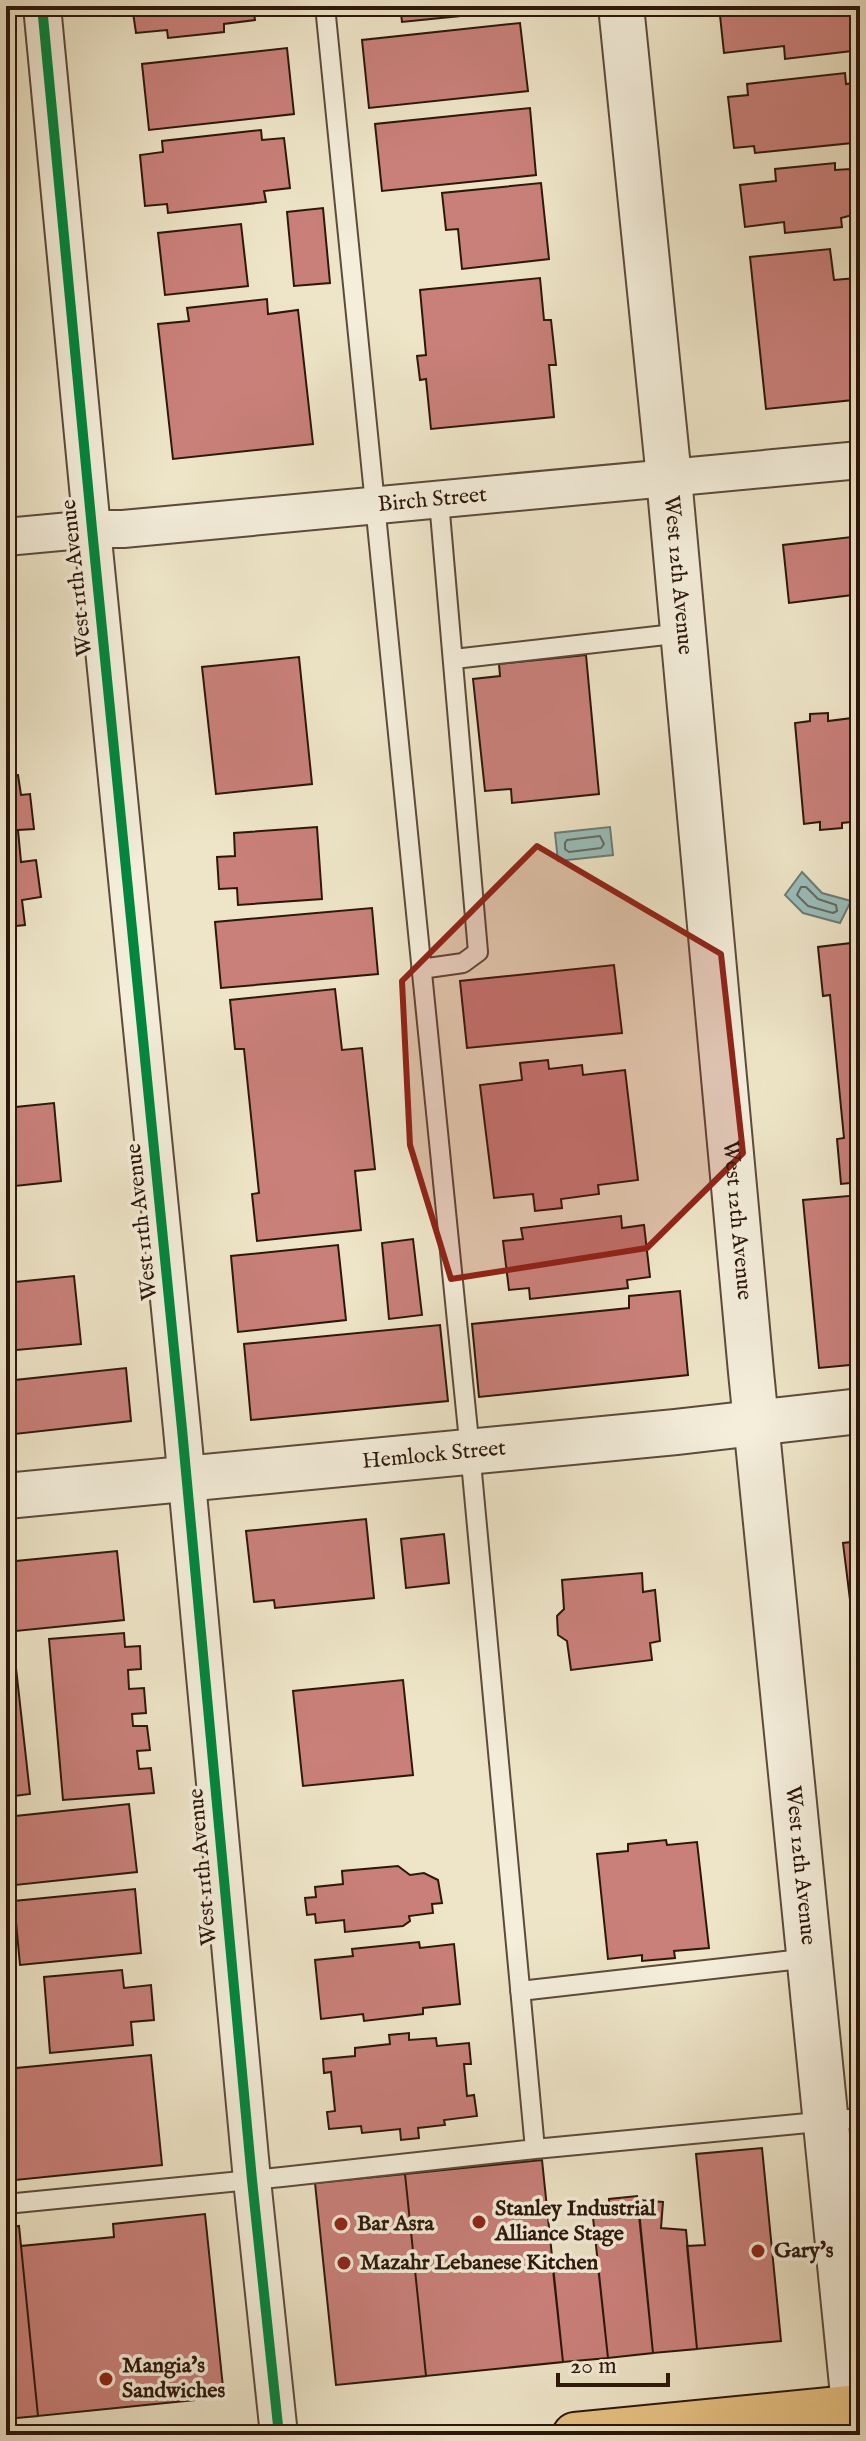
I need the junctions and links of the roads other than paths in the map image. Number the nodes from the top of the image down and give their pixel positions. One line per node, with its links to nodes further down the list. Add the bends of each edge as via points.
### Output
1 (42, 6): 8 (street, West 11th Avenue)
2 (325, 6): 7 (lane)
3 (621, 6): 5 (street, West 12th Avenue)
4 (860, 460): 5 (street, Birch Street)
5 (669, 478): 6 (street, Birch Street); 10 (street, West 12th Avenue)
6 (439, 501): 7 (street, Birch Street); 11 (lane)
7 (375, 507): 8 (street, Birch Street); 12 (lane)
8 (92, 529): 9 (street, Birch Street); 16 (street, West 11th Avenue)
9 (6, 537)
10 (683, 633): 11 (lane); 14 (street, West 12th Avenue)
11 (454, 659): 12 (lane, via 478,952 463,963)
12 (421, 969): 15 (lane)
13 (860, 1411): 14 (street, Hemlock Street)
14 (756, 1422): 15 (street, Hemlock Street); 18 (street, West 12th Avenue)
15 (470, 1451): 16 (street, Hemlock Street); 19 (lane)
16 (187, 1479): 17 (street, Hemlock Street); 22 (street, West 11th Avenue)
17 (6, 1496)
18 (810, 1958): 19 (lane); 20 (street, West 12th Avenue)
19 (520, 1991): 21 (lane)
20 (843, 2120): 21 (lane); 24 (street, West 12th Avenue)
21 (535, 2149): 22 (lane)
22 (252, 2180): 23 (lane); 25 (street, West 11th Avenue)
23 (6, 2204)
24 (857, 2416): 26 (highway)
25 (279, 2435)
26 (575, 2435)

